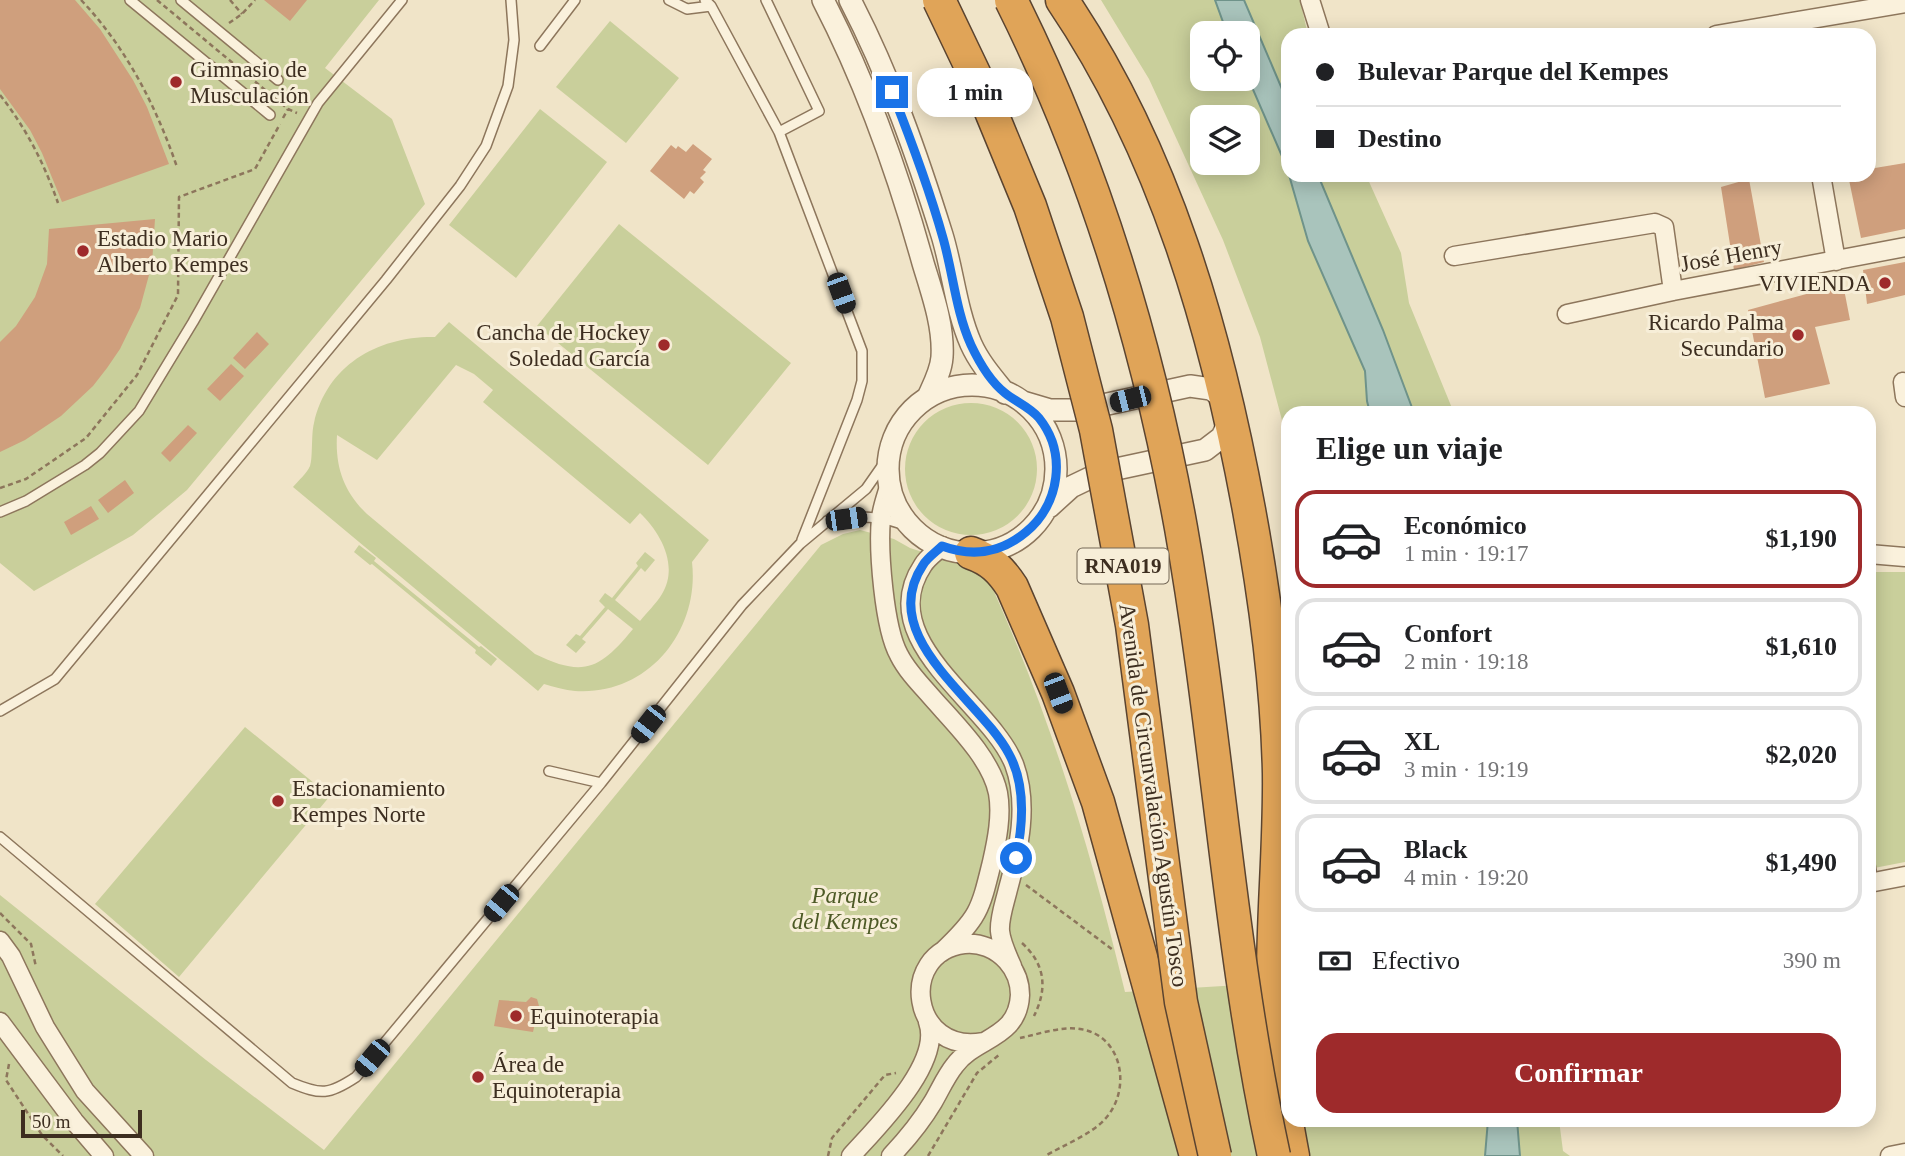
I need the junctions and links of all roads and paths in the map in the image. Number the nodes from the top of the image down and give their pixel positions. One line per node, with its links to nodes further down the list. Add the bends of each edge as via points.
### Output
1 (81, 0): 29 (path, via 139,80)
2 (130, 0): 26 (lane)
3 (157, 0): 25 (path)
4 (181, 0): 23 (lane)
5 (230, 0): 6 (path, via 242,15)
6 (254, 0)
7 (402, 0): 27 (lane)
8 (511, 0): 52 (lane, via 514,40 505,97 486,146 460,186 55,679)
9 (575, 0): 22 (lane)
10 (669, 0): 18 (lane, via 687,9)
11 (766, 0): 28 (lane, via 819,111)
12 (823, 0): 38 (street, via 888,152 935,304 942,359)
13 (850, 0): 37 (street, via 913,144 971,345)
14 (939, 0): 82 (highway, Avenida de Circunvalación Agustín Tosco / RNA019, bridge, via 984,92 1030,206 1067,317 1096,430 1132,625 1181,1002)
15 (1011, 0): 83 (highway, RNA019, bridge, via 1055,94 1096,202 1159,419 1190,587 1248,1019)
16 (1062, 0): 39 (highway, via 1132,120 1172,216)
17 (1310, 0): 20 (street)
18 (708, 3): 28 (lane)
19 (1905, 3): 21 (street)
20 (1319, 28)
21 (1757, 28)
22 (540, 46)
23 (278, 80)
24 (0, 94): 31 (path, via 39,155)
25 (288, 108): 27 (path); 42 (path, via 255,169 179,197 178,295 137,375 86,438 26,479)
26 (270, 115)
27 (309, 119): 44 (lane, via 139,411 85,465)
28 (779, 132): 48 (lane, via 862,351 857,400)
29 (177, 167)
30 (1822, 182): 34 (street)
31 (58, 203)
32 (1905, 247): 34 (street, José Henry)
33 (1454, 256): 35 (street, via 1654,223 1664,227)
34 (1836, 261): 35 (street, José Henry)
35 (1673, 291): 36 (street, José Henry)
36 (1567, 314)
37 (1011, 396): 38 (street, via 976,385); 39 (street, via 1050,410 1080,410 1190,386 1211,389); 43 (street, via 1039,418 1055,454 1056,481)
38 (928, 397): 40 (street, via 900,425)
39 (1229, 411): 43 (street, via 1222,437 1205,450 1089,478 1060,495); 71 (highway, via 1273,665 1279,785 1273,998)
40 (887, 458): 41 (street); 46 (lane, via 866,489)
41 (889, 487): 45 (street); 47 (street)
42 (0, 488)
43 (1045, 511): 49 (street, via 1013,542 988,551)
44 (0, 512)
45 (881, 517): 46 (lane); 47 (lane); 61 (street, via 887,623 898,654 974,748 998,791 995,848 982,904 968,927)
46 (826, 522): 48 (lane)
47 (912, 528): 49 (street)
48 (800, 544): 54 (lane, via 742,605)
49 (957, 549): 56 (street, via 923,564 911,605 926,651 992,729 1013,763 1021,811); 81 (highway, via 986,558 1013,587 1084,758)
50 (1876, 555): 51 (street)
51 (1905, 557)
52 (0, 711)
53 (549, 771): 54 (lane)
54 (601, 783): 55 (lane, via 356,1077 337,1090 313,1092 292,1083)
55 (0, 837)
56 (1012, 875): 62 (path); 63 (street, via 1000,930)
57 (1905, 876): 58 (street)
58 (1876, 882)
59 (0, 913): 64 (path, via 31,944)
60 (0, 941): 76 (street, via 44,1027 85,1091)
61 (942, 953): 63 (street, via 966,944 979,945 992,949); 66 (street, via 921,984 922,1010)
62 (1122, 956)
63 (1012, 966): 68 (street, via 1019,1005 1006,1028)
64 (36, 967)
65 (0, 1022): 75 (street)
66 (928, 1022): 68 (street, via 952,1041); 78 (street, via 930,1036 923,1064 892,1111)
67 (1020, 1038): 80 (path, via 1070,1028 1090,1032 1111,1046 1120,1065 1119,1089 1106,1119)
68 (983, 1042): 79 (street, via 956,1063 909,1137)
69 (5, 1056): 74 (path, via 9,1063 6,1080 42,1135)
70 (903, 1072): 77 (path, via 885,1075 832,1138)
71 (1281, 1091)
72 (1288, 1127): 84 (highway)
73 (1905, 1153): 85 (street)
74 (63, 1156)
75 (104, 1156)
76 (145, 1156)
77 (828, 1156)
78 (851, 1156)
79 (891, 1156)
80 (1045, 1156)
81 (1196, 1156)
82 (1215, 1156)
83 (1274, 1156)
84 (1293, 1156)
85 (1890, 1156)

